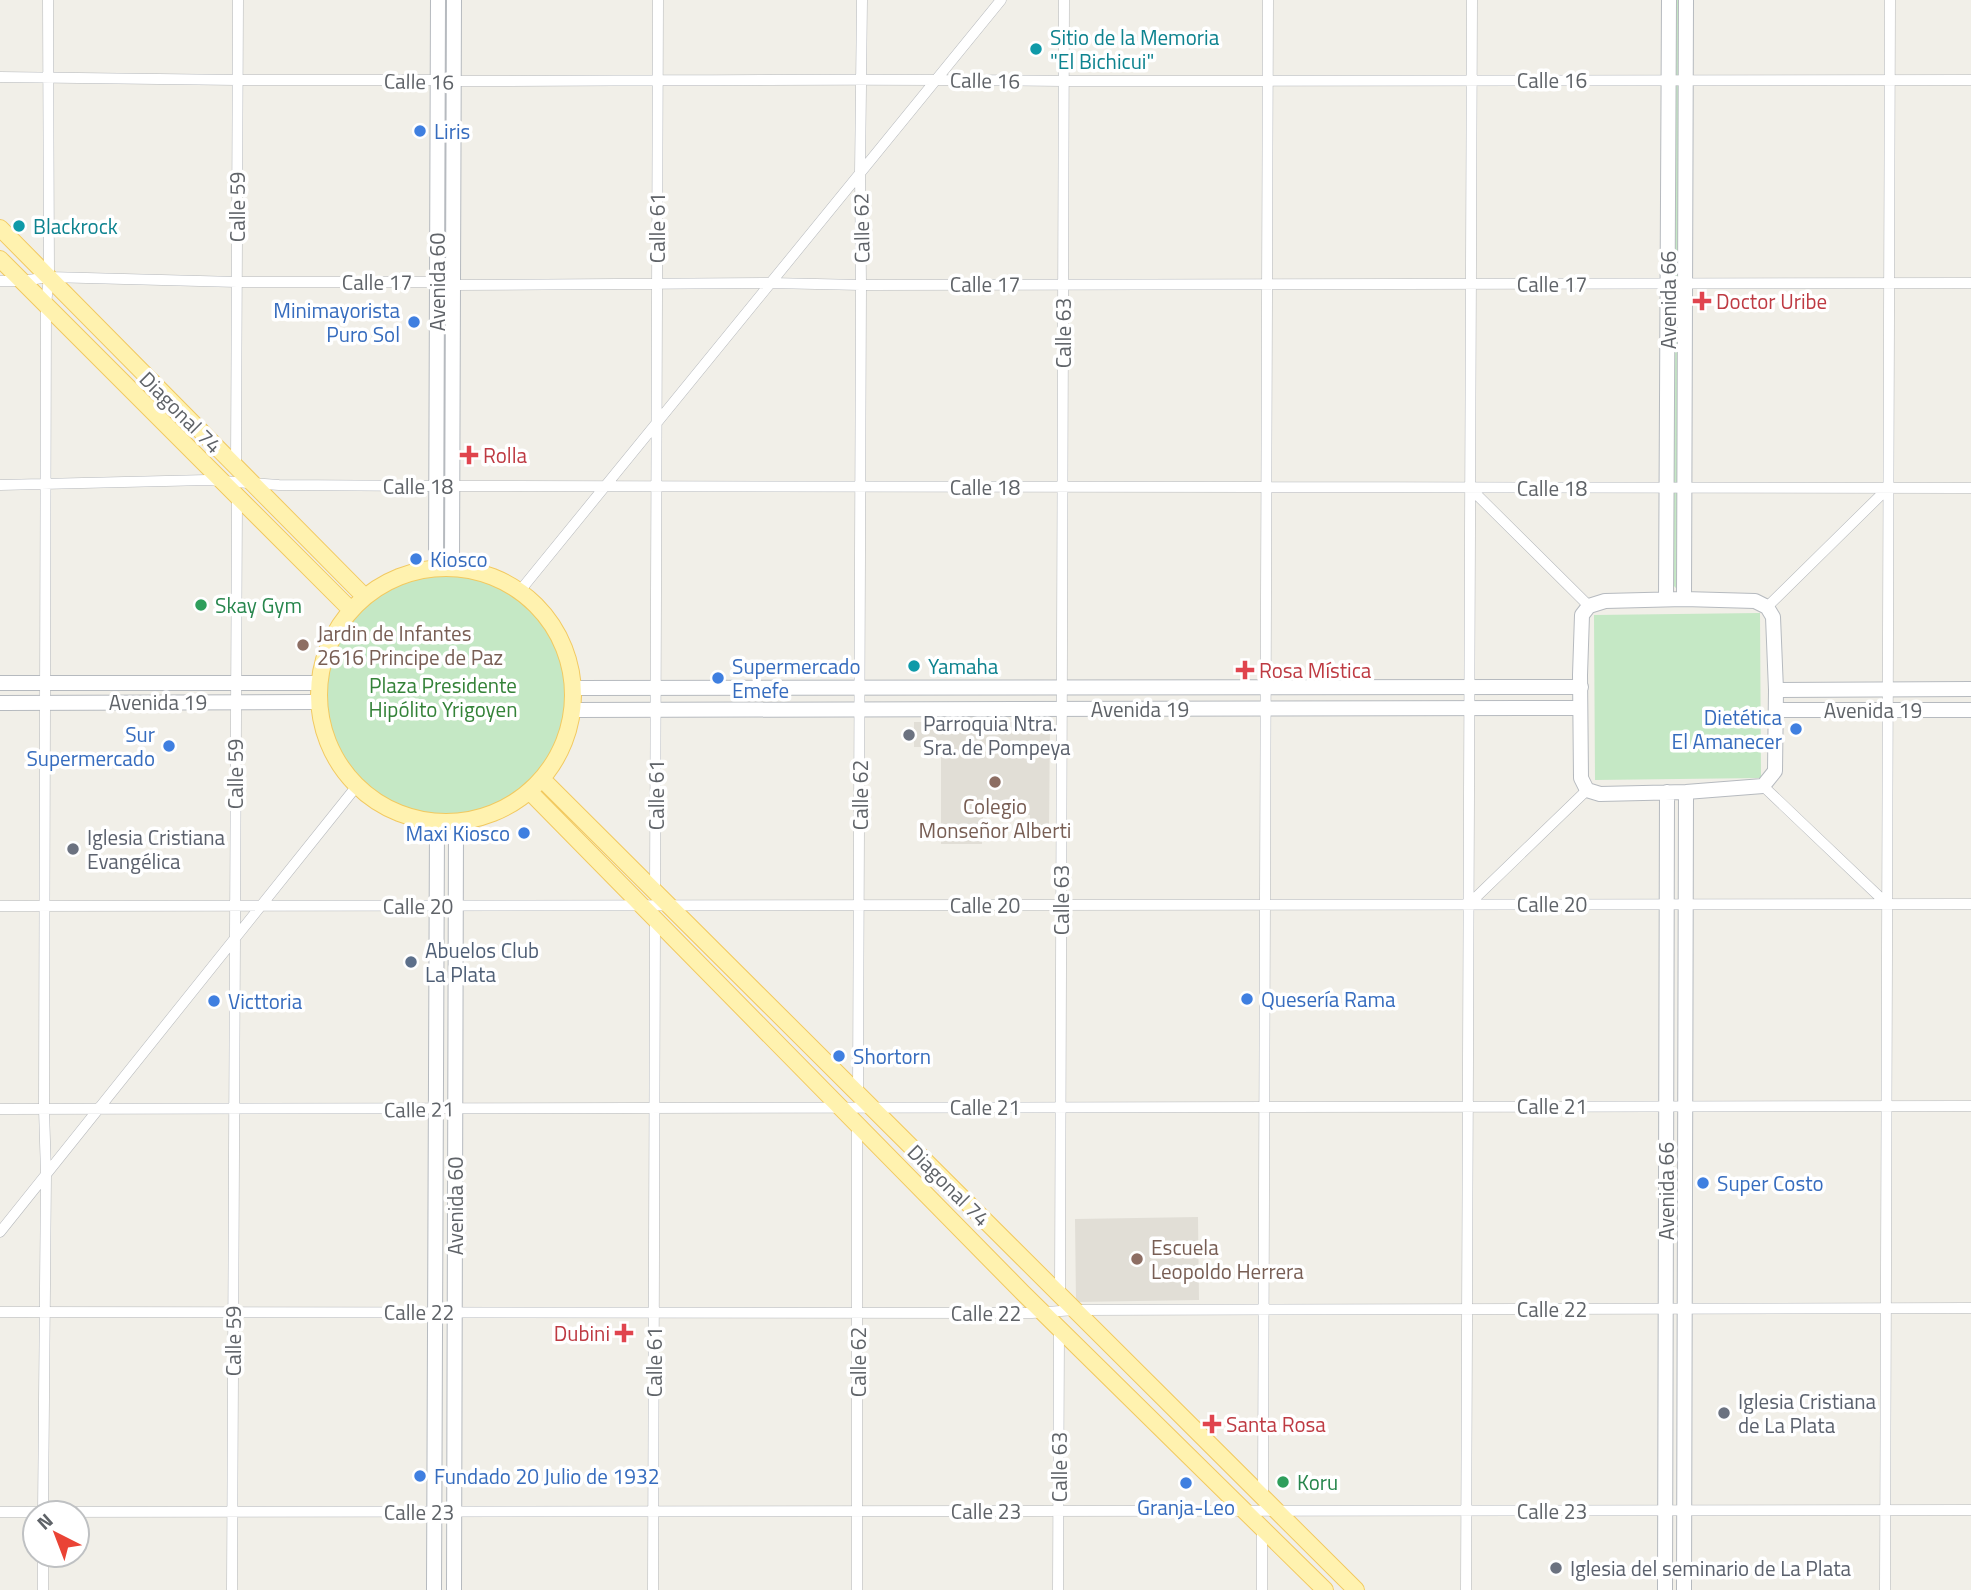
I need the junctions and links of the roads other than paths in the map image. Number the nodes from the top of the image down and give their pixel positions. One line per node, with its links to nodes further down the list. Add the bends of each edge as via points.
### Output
1 (48, 0): 15 (street)
2 (238, 0): 17 (street, Calle 59)
3 (438, 0): 18 (main road, Avenida 60)
4 (454, 0): 26 (main road, Avenida 60)
5 (658, 0): 27 (street, Calle 61)
6 (862, 0): 28 (street, Calle 62)
7 (1001, 0): 16 (street)
8 (1064, 0): 19 (street, Calle 63)
9 (1268, 0): 20 (street)
10 (1472, 0): 21 (street)
11 (1668, 0): 22 (main road, Avenida 66)
12 (1686, 0): 23 (main road, Avenida 66)
13 (1890, 0): 24 (street)
14 (0, 77): 15 (street, Calle 16)
15 (48, 78): 17 (street, Calle 16); 32 (street)
16 (936, 79): 19 (street, Calle 16); 28 (street, Calle 16); 29 (street)
17 (237, 80): 18 (street, Calle 16); 35 (street, Calle 59)
18 (438, 80): 26 (street, Calle 16); 36 (main road, Avenida 60)
19 (1063, 80): 20 (street, Calle 16); 39 (street, Calle 63)
20 (1267, 80): 21 (street, Calle 16); 40 (street)
21 (1471, 80): 22 (street, Calle 16); 41 (street)
22 (1668, 80): 23 (street, Calle 16); 42 (main road, Avenida 66)
23 (1686, 80): 24 (street, Calle 16); 43 (main road, Avenida 66)
24 (1890, 80): 25 (street, Calle 16); 44 (street)
25 (1971, 80)
26 (453, 81): 27 (street, Calle 16); 45 (main road, Avenida 60)
27 (658, 81): 28 (street, Calle 16); 46 (street, Calle 61)
28 (862, 81): 29 (street, Calle 62)
29 (860, 173): 37 (street); 47 (street, Calle 62)
30 (0, 228): 32 (main road, Diagonal 74)
31 (0, 259): 34 (main road, Diagonal 74)
32 (49, 277): 34 (street, Calle 17); 35 (street, Calle 17); 48 (street); 50 (main road, Diagonal 74)
33 (0, 281): 34 (street, Calle 17)
34 (22, 281): 48 (main road, Diagonal 74)
35 (237, 282): 36 (street, Calle 17); 50 (street, Calle 59)
36 (437, 282): 45 (street, Calle 17); 53 (main road, Avenida 60)
37 (771, 283): 46 (street, Calle 17); 47 (street, Calle 17); 49 (street)
38 (1971, 283): 44 (street, Calle 17)
39 (1063, 284): 40 (street, Calle 17); 47 (street, Calle 17); 58 (street, Calle 63)
40 (1267, 284): 41 (street, Calle 17); 59 (street)
41 (1471, 284): 42 (street, Calle 17); 60 (street)
42 (1668, 284): 43 (street, Calle 17); 61 (main road, Avenida 66)
43 (1685, 284): 44 (street, Calle 17); 62 (main road, Avenida 66)
44 (1889, 284): 63 (street)
45 (453, 285): 46 (street, Calle 17); 54 (main road, Avenida 60)
46 (657, 285): 49 (street, Calle 61)
47 (861, 285): 57 (street, Calle 62)
48 (47, 304): 50 (main road, Diagonal 74); 52 (street)
49 (658, 421): 55 (street, Calle 61); 56 (street)
50 (237, 481): 52 (street, Calle 18); 53 (street, Calle 18); 67 (main road, Diagonal 74); 72 (main road, Diagonal 74); 75 (street, Calle 59)
51 (0, 485): 52 (street, Calle 18)
52 (47, 485): 74 (street)
53 (436, 486): 54 (street, Calle 18); 65 (main road, Avenida 60)
54 (452, 486): 56 (street, Calle 18); 65 (main road, Avenida 60)
55 (657, 486): 56 (street, Calle 18); 57 (street, Calle 18); 81 (street, Calle 61)
56 (604, 487): 66 (street)
57 (861, 487): 58 (street, Calle 18); 82 (street, Calle 62)
58 (1062, 487): 59 (street, Calle 18); 83 (street, Calle 63)
59 (1266, 487): 60 (street, Calle 18); 77 (street)
60 (1470, 488): 61 (street, Calle 18); 70 (street); 78 (street)
61 (1667, 488): 62 (street, Calle 18); 68 (main road, Avenida 66)
62 (1685, 488): 63 (street, Calle 18); 69 (main road, Avenida 66)
63 (1888, 488): 64 (street, Calle 18); 71 (street); 84 (street)
64 (1971, 488)
65 (444, 565): 66 (main road, via 474,568); 67 (main road, via 397,577)
66 (519, 592): 80 (main road, via 543,616 562,648)
67 (363, 594): 72 (main road)
68 (1667, 599): 69 (main road); 70 (main road, via 1605,601)
69 (1684, 599): 71 (main road, via 1755,601)
70 (1589, 606): 79 (main road, via 1582,615)
71 (1767, 607): 86 (main road, via 1773,617)
72 (349, 608): 76 (main road)
73 (0, 683): 74 (main road, Avenida 19)
74 (46, 683): 75 (main road, Avenida 19); 87 (street)
75 (235, 683): 76 (main road, Avenida 19); 88 (street, Calle 59)
76 (315, 683): 89 (main road)
77 (1265, 687): 78 (main road, Avenida 19); 83 (main road, Avenida 19); 94 (street)
78 (1469, 687): 79 (main road, Avenida 19); 95 (street)
79 (1581, 687): 96 (main road)
80 (575, 688): 81 (main road, Avenida 19); 97 (main road)
81 (656, 688): 82 (main road, Avenida 19); 91 (street, Calle 61)
82 (860, 688): 83 (main road, Avenida 19); 92 (street, Calle 62)
83 (1061, 688): 93 (street, Calle 63)
84 (1888, 689): 85 (main road, Avenida 19); 86 (main road, Avenida 19); 99 (street)
85 (1971, 689)
86 (1776, 690): 98 (main road)
87 (46, 702): 88 (main road, Avenida 19); 90 (main road, Avenida 19); 121 (street)
88 (235, 702): 89 (main road, Avenida 19); 122 (street, Calle 59)
89 (317, 702): 103 (main road, via 332,749)
90 (0, 703)
91 (656, 709): 92 (main road, Avenida 19); 97 (main road, Avenida 19); 115 (street, Calle 61)
92 (860, 709): 93 (main road, Avenida 19); 116 (street, Calle 62)
93 (1061, 709): 94 (main road, Avenida 19); 117 (street, Calle 63)
94 (1265, 709): 95 (main road, Avenida 19); 118 (street)
95 (1469, 709): 96 (main road, Avenida 19); 119 (street)
96 (1580, 709): 104 (main road, via 1581,778)
97 (574, 710): 101 (main road, via 566,740)
98 (1776, 710): 99 (main road, Avenida 19); 102 (main road, via 1775,771)
99 (1888, 710): 100 (main road, Avenida 19); 112 (street)
100 (1971, 710)
101 (542, 779): 105 (main road); 115 (main road, Diagonal 74)
102 (1763, 786): 107 (main road); 112 (street)
103 (356, 788): 109 (main road, via 393,812); 114 (street)
104 (1587, 790): 106 (main road, via 1600,794); 119 (street)
105 (530, 792): 108 (main road, via 495,813); 115 (main road, Diagonal 74)
106 (1667, 792): 107 (main road); 110 (main road, Avenida 66)
107 (1686, 792): 111 (main road, Avenida 66)
108 (456, 822): 109 (main road); 124 (main road, Avenida 60)
109 (437, 823): 123 (main road, Avenida 60)
110 (1667, 904): 111 (street, Calle 20); 119 (street, Calle 20); 126 (main road, Avenida 66)
111 (1686, 904): 112 (street, Calle 20); 127 (main road, Avenida 66)
112 (1887, 904): 113 (street, Calle 20); 128 (street)
113 (1971, 904)
114 (262, 905): 122 (street, Calle 20); 123 (street, Calle 20); 125 (street)
115 (655, 905): 116 (street, Calle 20); 124 (street, Calle 20); 130 (street, Calle 61); 135 (main road, Diagonal 74)
116 (859, 905): 117 (street, Calle 20); 135 (street, Calle 62)
117 (1061, 905): 118 (street, Calle 20); 131 (street, Calle 63)
118 (1265, 905): 119 (street, Calle 20); 132 (street)
119 (1469, 905): 133 (street)
120 (0, 906): 121 (street, Calle 20)
121 (45, 906): 122 (street, Calle 20); 137 (street)
122 (234, 906): 125 (street, Calle 59)
123 (437, 906): 124 (street, Calle 20); 140 (main road, Avenida 60)
124 (456, 906): 134 (main road, Avenida 60)
125 (235, 939): 138 (street); 139 (street, Calle 59)
126 (1666, 1106): 127 (street, Calle 21); 133 (street, Calle 21); 147 (main road, Avenida 66)
127 (1685, 1106): 128 (street, Calle 21); 148 (main road, Avenida 66)
128 (1886, 1106): 129 (street, Calle 21); 143 (street)
129 (1971, 1106)
130 (654, 1107): 134 (street, Calle 21); 135 (street, Calle 21); 155 (street, Calle 61)
131 (1060, 1107): 132 (street, Calle 21); 135 (street, Calle 21); 149 (street, Calle 63)
132 (1264, 1107): 133 (street, Calle 21); 145 (street)
133 (1468, 1107): 146 (street)
134 (455, 1108): 140 (street, Calle 21); 154 (main road, Avenida 60)
135 (858, 1108): 149 (main road, Diagonal 74); 149 (main road, Diagonal 74); 156 (street, Calle 62)
136 (0, 1109): 137 (street, Calle 21)
137 (44, 1109): 138 (street, Calle 21); 141 (street)
138 (99, 1109): 139 (street, Calle 21); 141 (street)
139 (234, 1110): 140 (street, Calle 21); 152 (street, Calle 59)
140 (436, 1110): 153 (main road, Avenida 60)
141 (46, 1174): 142 (street); 151 (street)
142 (0, 1232)
143 (1885, 1308): 144 (street, Calle 22); 148 (street, Calle 22); 159 (street)
144 (1971, 1308)
145 (1263, 1309): 146 (street, Calle 22); 149 (street, Calle 22); 158 (street)
146 (1467, 1309): 147 (street, Calle 22); 164 (street)
147 (1665, 1309): 148 (street, Calle 22); 165 (main road, Avenida 66)
148 (1685, 1309): 166 (main road, Avenida 66)
149 (1059, 1311): 156 (street, Calle 22); 158 (main road, Diagonal 74); 162 (street, Calle 63); 163 (main road, Diagonal 74)
150 (0, 1312): 151 (street, Calle 22)
151 (44, 1312): 152 (street, Calle 22); 157 (street)
152 (233, 1312): 153 (street, Calle 22); 169 (street, Calle 59)
153 (435, 1312): 154 (street, Calle 22); 170 (main road, Avenida 60)
154 (455, 1312): 155 (street, Calle 22); 171 (main road, Avenida 60)
155 (654, 1312): 156 (street, Calle 22); 172 (street, Calle 61)
156 (858, 1313): 161 (street, Calle 62)
157 (43, 1499)
158 (1267, 1506): 163 (street, Calle 23); 164 (street, Calle 23); 174 (street); 185 (main road, Diagonal 74)
159 (1885, 1510): 160 (street, Calle 23); 166 (street, Calle 23); 189 (street)
160 (1971, 1510)
161 (857, 1511): 162 (street, Calle 23); 172 (street, Calle 23); 181 (street, Calle 62)
162 (1059, 1511): 163 (street, Calle 23); 182 (street, Calle 63)
163 (1245, 1511): 174 (main road, Diagonal 74)
164 (1466, 1511): 165 (street, Calle 23); 186 (street)
165 (1665, 1511): 166 (street, Calle 23); 187 (main road, Avenida 66)
166 (1684, 1511): 188 (main road, Avenida 66)
167 (0, 1512): 168 (street, Calle 23)
168 (21, 1512)
169 (233, 1512): 170 (street, Calle 23); 173 (street, Calle 23); 177 (street, Calle 59)
170 (435, 1512): 171 (street, Calle 23); 178 (main road, Avenida 60)
171 (454, 1512): 172 (street, Calle 23); 179 (main road, Avenida 60)
172 (653, 1512): 180 (street, Calle 61)
173 (91, 1513)
174 (1262, 1528): 183 (street); 184 (main road, Diagonal 74)
175 (43, 1569): 176 (street)
176 (43, 1590)
177 (232, 1590)
178 (434, 1590)
179 (454, 1590)
180 (653, 1590)
181 (857, 1590)
182 (1058, 1590)
183 (1262, 1590)
184 (1325, 1590)
185 (1356, 1590)
186 (1466, 1590)
187 (1665, 1590)
188 (1684, 1590)
189 (1885, 1590)

